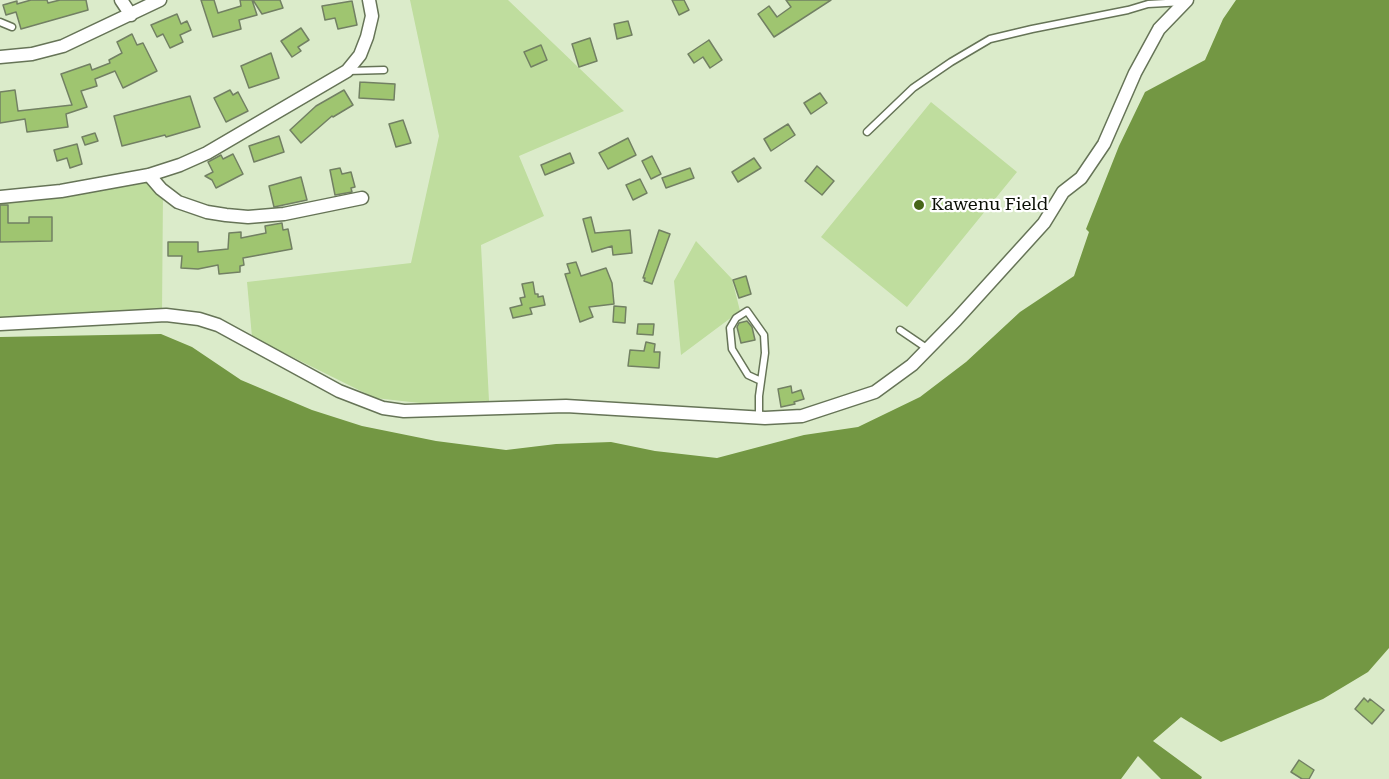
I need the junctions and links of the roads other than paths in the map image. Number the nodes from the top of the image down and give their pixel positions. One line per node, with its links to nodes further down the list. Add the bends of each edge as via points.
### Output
1 (122, 0): 5 (street)
2 (160, 0): 5 (street)
3 (369, 0): 10 (street, via 372,16 367,38)
4 (1186, 1): 11 (lane, via 1148,4 990,39 913,88); 17 (street, via 1159,29 1104,144 1081,178 1063,192 1044,223)
5 (130, 15): 8 (street, via 55,48)
6 (0, 22): 7 (lane)
7 (12, 27)
8 (0, 57)
9 (384, 70): 10 (lane)
10 (347, 71): 12 (street, via 207,153)
11 (867, 132)
12 (149, 175): 13 (street); 14 (street, via 178,202 226,215 284,214)
13 (0, 197)
14 (362, 198)
15 (0, 324): 19 (street, via 166,315 199,319 347,394 383,408 404,411 566,406)
16 (900, 330): 17 (lane)
17 (928, 350): 19 (street, via 875,392 802,416)
18 (760, 381): 18 (lane, via 764,335 747,311 730,328 732,349 748,375); 19 (lane)
19 (759, 417)

